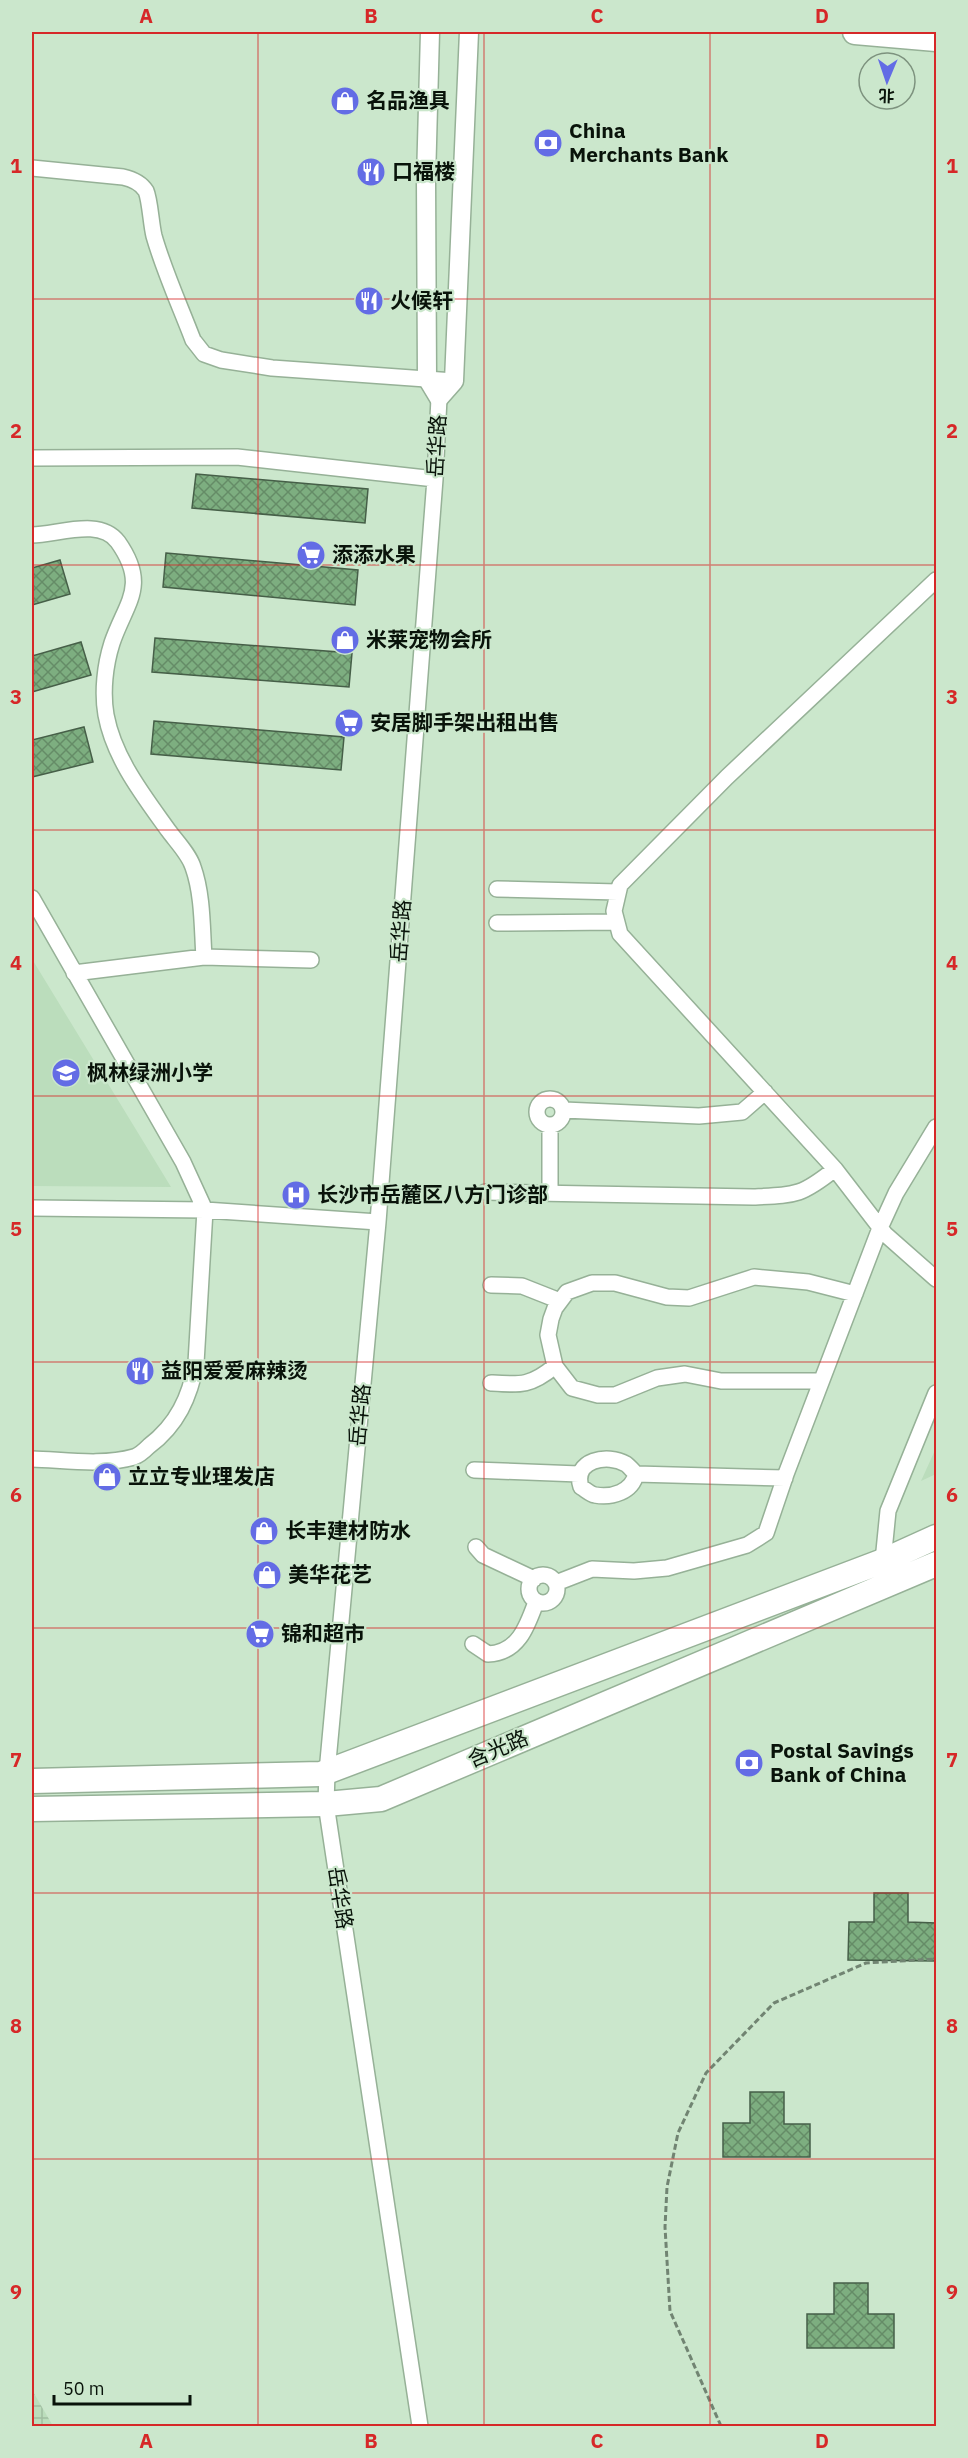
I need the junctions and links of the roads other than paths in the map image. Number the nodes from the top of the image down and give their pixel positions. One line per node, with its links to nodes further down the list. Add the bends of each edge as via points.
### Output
1 (430, 32): 6 (street)
2 (469, 32): 7 (street)
3 (855, 32): 4 (main road)
4 (936, 39)
5 (32, 168): 6 (street, via 123,177 144,188 154,238 193,340 204,354 272,368)
6 (427, 378): 7 (street); 8 (street, 岳华路)
7 (454, 381): 8 (street, 岳华路)
8 (439, 398): 10 (street, 岳华路)
9 (32, 459): 10 (street, via 237,457)
10 (435, 479): 30 (street, 岳华路)
11 (32, 535): 18 (street, via 105,531 127,556 134,590 112,643 105,678 105,713 114,747 193,865)
12 (936, 580): 14 (street, via 727,777 620,885)
13 (497, 889): 14 (street)
14 (618, 892): 17 (street)
15 (32, 898): 20 (street)
16 (496, 922): 17 (street)
17 (616, 922): 21 (street, via 620,933)
18 (204, 957): 19 (street); 20 (street)
19 (311, 960)
20 (75, 974): 29 (street, via 183,1162)
21 (765, 1092): 22 (street, via 742,1112 699,1116); 25 (street)
22 (564, 1110): 23 (street, via 562,1119); 23 (street, via 556,1100 542,1101 536,1113 538,1120)
23 (550, 1126): 27 (street)
24 (936, 1127): 31 (street)
25 (835, 1169): 27 (street, via 808,1190 792,1195); 31 (street)
26 (485, 1192): 27 (street)
27 (550, 1193)
28 (32, 1208): 29 (street)
29 (205, 1210): 30 (street); 40 (street, via 196,1363 192,1386 172,1425 137,1456 112,1461)
30 (378, 1222): 53 (street, 岳华路)
31 (880, 1228): 32 (street); 34 (street)
32 (936, 1279)
33 (491, 1284): 35 (street, via 522,1286)
34 (855, 1294): 35 (street, via 808,1282 754,1277 689,1298 667,1297 615,1283 592,1283 567,1292); 37 (street)
35 (560, 1301): 36 (street, via 548,1335)
36 (555, 1366): 37 (street, via 572,1388 598,1395 615,1395 657,1378 685,1374 721,1381); 38 (street, via 530,1383)
37 (821, 1381): 44 (street)
38 (491, 1383)
39 (936, 1393): 47 (street, via 888,1511)
40 (32, 1459)
41 (474, 1470): 42 (street)
42 (579, 1474): 43 (street, via 592,1461 611,1460 626,1464); 43 (street, via 581,1487 594,1495 628,1490)
43 (636, 1474): 44 (street)
44 (784, 1478): 50 (street, via 766,1533 747,1545 667,1568 592,1569)
45 (936, 1537): 47 (main road, 含光路)
46 (476, 1547): 49 (street, via 483,1555)
47 (883, 1561): 53 (main road, 含光路)
48 (936, 1564): 55 (main road, 含光路, via 381,1798)
49 (534, 1579): 50 (street, via 550,1577); 51 (street, via 529,1587)
50 (556, 1583): 51 (street, via 553,1600)
51 (536, 1602): 52 (street, via 527,1627 504,1652 488,1654)
52 (473, 1644)
53 (327, 1772): 54 (main road, 含光路); 55 (street, 岳华路)
54 (32, 1781)
55 (326, 1804): 56 (main road, 含光路); 57 (street, 岳华路)
56 (32, 1809)
57 (416, 2426)

